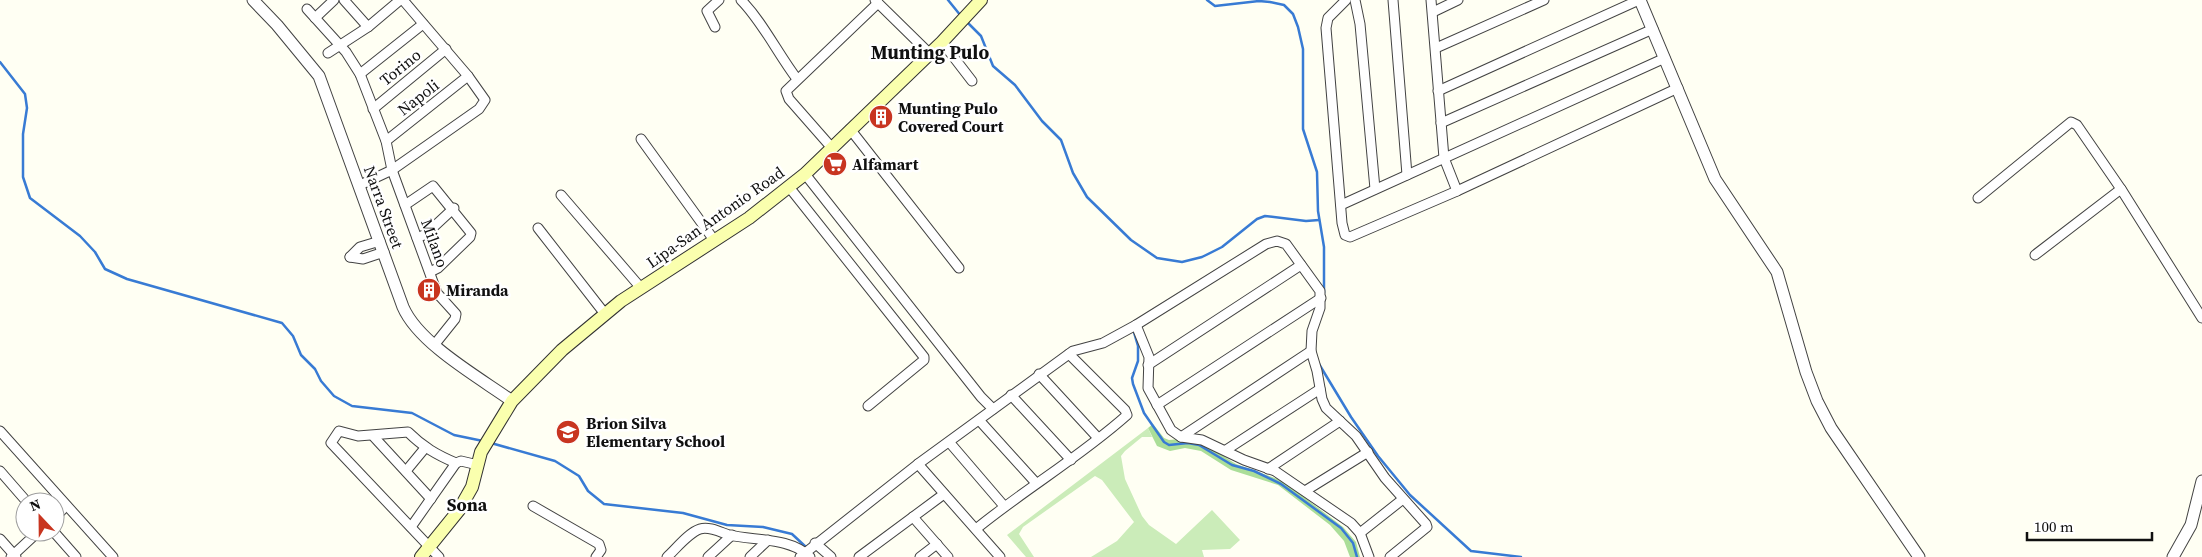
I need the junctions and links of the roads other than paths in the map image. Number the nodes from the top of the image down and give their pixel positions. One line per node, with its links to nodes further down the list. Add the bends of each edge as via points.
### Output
1 (253, 0): 46 (street, Narra Street, via 320,76)
2 (334, 0): 18 (street)
3 (344, 0): 20 (street)
4 (719, 0): 21 (street, via 707,12)
5 (741, 0): 32 (street)
6 (1346, 0): 54 (street, via 1328,18 1326,28)
7 (1355, 0): 48 (street)
8 (1393, 0): 45 (street)
9 (1431, 0): 17 (street)
10 (1458, 0): 17 (street)
11 (1544, 0): 25 (street)
12 (1639, 0): 22 (street); 35 (street)
13 (396, 1): 19 (street); 20 (street)
14 (876, 2): 28 (street); 32 (street)
15 (979, 2): 23 (main road, Lipa-San Antonio Road)
16 (307, 9): 18 (street, Milano)
17 (1433, 12): 25 (street)
18 (315, 18): 24 (street, Milano)
19 (423, 24): 26 (street); 30 (street)
20 (368, 27): 24 (street)
21 (715, 27)
22 (1653, 29): 29 (street); 37 (street)
23 (942, 42): 28 (main road, Lipa-San Antonio Road); 33 (street)
24 (339, 44): 27 (street); 30 (street, Milano)
25 (1436, 48): 35 (street)
26 (446, 49): 31 (street); 36 (street, Torino)
27 (328, 53)
28 (929, 53): 38 (main road, Lipa-San Antonio Road)
29 (1665, 58): 34 (street); 42 (street)
30 (360, 74): 36 (street, Milano)
31 (468, 76): 40 (street, Napoli); 43 (street, via 484,96 484,104)
32 (797, 79): 41 (street, via 786,91 788,99)
33 (972, 81)
34 (1678, 88): 50 (street); 133 (street, via 1716,179 1777,272 1817,401 1842,444)
35 (1438, 92): 37 (street)
36 (373, 109): 40 (street, Milano)
37 (1441, 123): 42 (street)
38 (850, 129): 41 (main road, Lipa-San Antonio Road); 61 (street)
39 (641, 139): 58 (street)
40 (386, 141): 43 (street, Milano)
41 (832, 148): 44 (main road, Lipa-San Antonio Road)
42 (1444, 158): 45 (street); 50 (street)
43 (392, 170): 46 (street); 53 (street, Milano)
44 (805, 174): 47 (main road, Lipa-San Antonio Road); 78 (street)
45 (1407, 175): 48 (street)
46 (360, 185): 68 (street, Narra Street, via 406,314 417,329)
47 (789, 187): 58 (main road, Lipa-San Antonio Road); 77 (street, via 924,356 924,360)
48 (1375, 189): 54 (street)
49 (2121, 189): 52 (street, via 2077,125 2071,122); 59 (street); 66 (street)
50 (1457, 191): 54 (street, via 1350,237 1343,230)
51 (562, 196): 63 (street)
52 (1978, 198)
53 (405, 205): 55 (street, via 434,186); 57 (street, Milano)
54 (1341, 205)
55 (454, 208): 57 (street, via 426,234); 62 (street, via 470,228 470,237)
56 (538, 228): 65 (street)
57 (417, 238): 62 (street, Milano)
58 (714, 240): 63 (main road, Lipa-San Antonio Road)
59 (2036, 255)
60 (1301, 265): 64 (street, via 1318,286); 67 (street, via 1286,244 1272,241); 71 (street)
61 (959, 268)
62 (430, 272): 68 (street, Milano, via 437,293 456,316)
63 (641, 288): 65 (main road, Lipa-San Antonio Road)
64 (1321, 298): 69 (street); 76 (street)
65 (605, 314): 75 (main road, Lipa-San Antonio Road, via 562,350)
66 (2202, 318)
67 (1136, 325): 70 (street, via 1103,343); 71 (street, via 1146,346)
68 (435, 344): 75 (street, Narra Street)
69 (1310, 351): 73 (street); 83 (street)
70 (1069, 354): 72 (street); 84 (street, via 1127,413)
71 (1148, 365): 76 (street, via 1148,388)
72 (1039, 374): 74 (street); 84 (street)
73 (1320, 389): 80 (street, via 1326,408); 87 (street)
74 (1011, 395): 78 (street); 90 (street)
75 (512, 401): 89 (main road, Lipa-San Antonio Road)
76 (1157, 405): 83 (street, via 1168,426)
77 (868, 406)
78 (993, 409): 79 (street)
79 (979, 420): 85 (street); 97 (street)
80 (1340, 422): 88 (street); 93 (street)
81 (0, 431): 120 (street)
82 (374, 437): 86 (street, via 408,432); 94 (street); 106 (street, via 339,431 331,443)
83 (1181, 437): 87 (street, via 1202,440)
84 (1098, 438): 90 (street)
85 (950, 443): 92 (street); 104 (street)
86 (425, 448): 91 (street); 94 (street)
87 (1226, 450): 93 (street)
88 (1368, 452): 98 (street); 102 (street)
89 (479, 458): 91 (street); 116 (main road, Lipa-San Antonio Road, via 472,487 459,510)
90 (1070, 460): 97 (street)
91 (456, 463): 101 (street)
92 (918, 464): 100 (street); 115 (street)
93 (1268, 469): 98 (street)
94 (406, 471): 101 (street)
95 (0, 472): 99 (street)
96 (2202, 481): 134 (street, via 2191,525)
97 (1036, 483): 104 (street)
98 (1305, 491): 108 (street)
99 (19, 492)
100 (944, 494): 105 (street); 107 (street)
101 (431, 499): 106 (street)
102 (1403, 499): 108 (street); 132 (street, via 1427,527)
103 (533, 506): 122 (street, via 600,544 601,550)
104 (1004, 506): 107 (street)
105 (913, 517): 114 (street); 127 (street)
106 (411, 527): 116 (street)
107 (976, 529): 117 (street)
108 (1360, 533): 131 (street)
109 (732, 535): 111 (street); 123 (street, via 709,528 700,529); 124 (street)
110 (0, 539): 118 (street)
111 (768, 540): 115 (street); 125 (street)
112 (28, 542): 118 (street)
113 (63, 542): 119 (street)
114 (937, 544): 128 (street); 129 (street)
115 (808, 551): 126 (street)
116 (425, 552): 121 (street)
117 (997, 554): 130 (street)
118 (14, 556)
119 (76, 557)
120 (113, 557)
121 (439, 557)
122 (596, 557)
123 (668, 557)
124 (708, 557)
125 (750, 557)
126 (831, 557)
127 (859, 557)
128 (920, 557)
129 (948, 557)
130 (986, 557)
131 (1369, 557)
132 (1390, 557)
133 (1919, 557)
134 (2173, 557)

